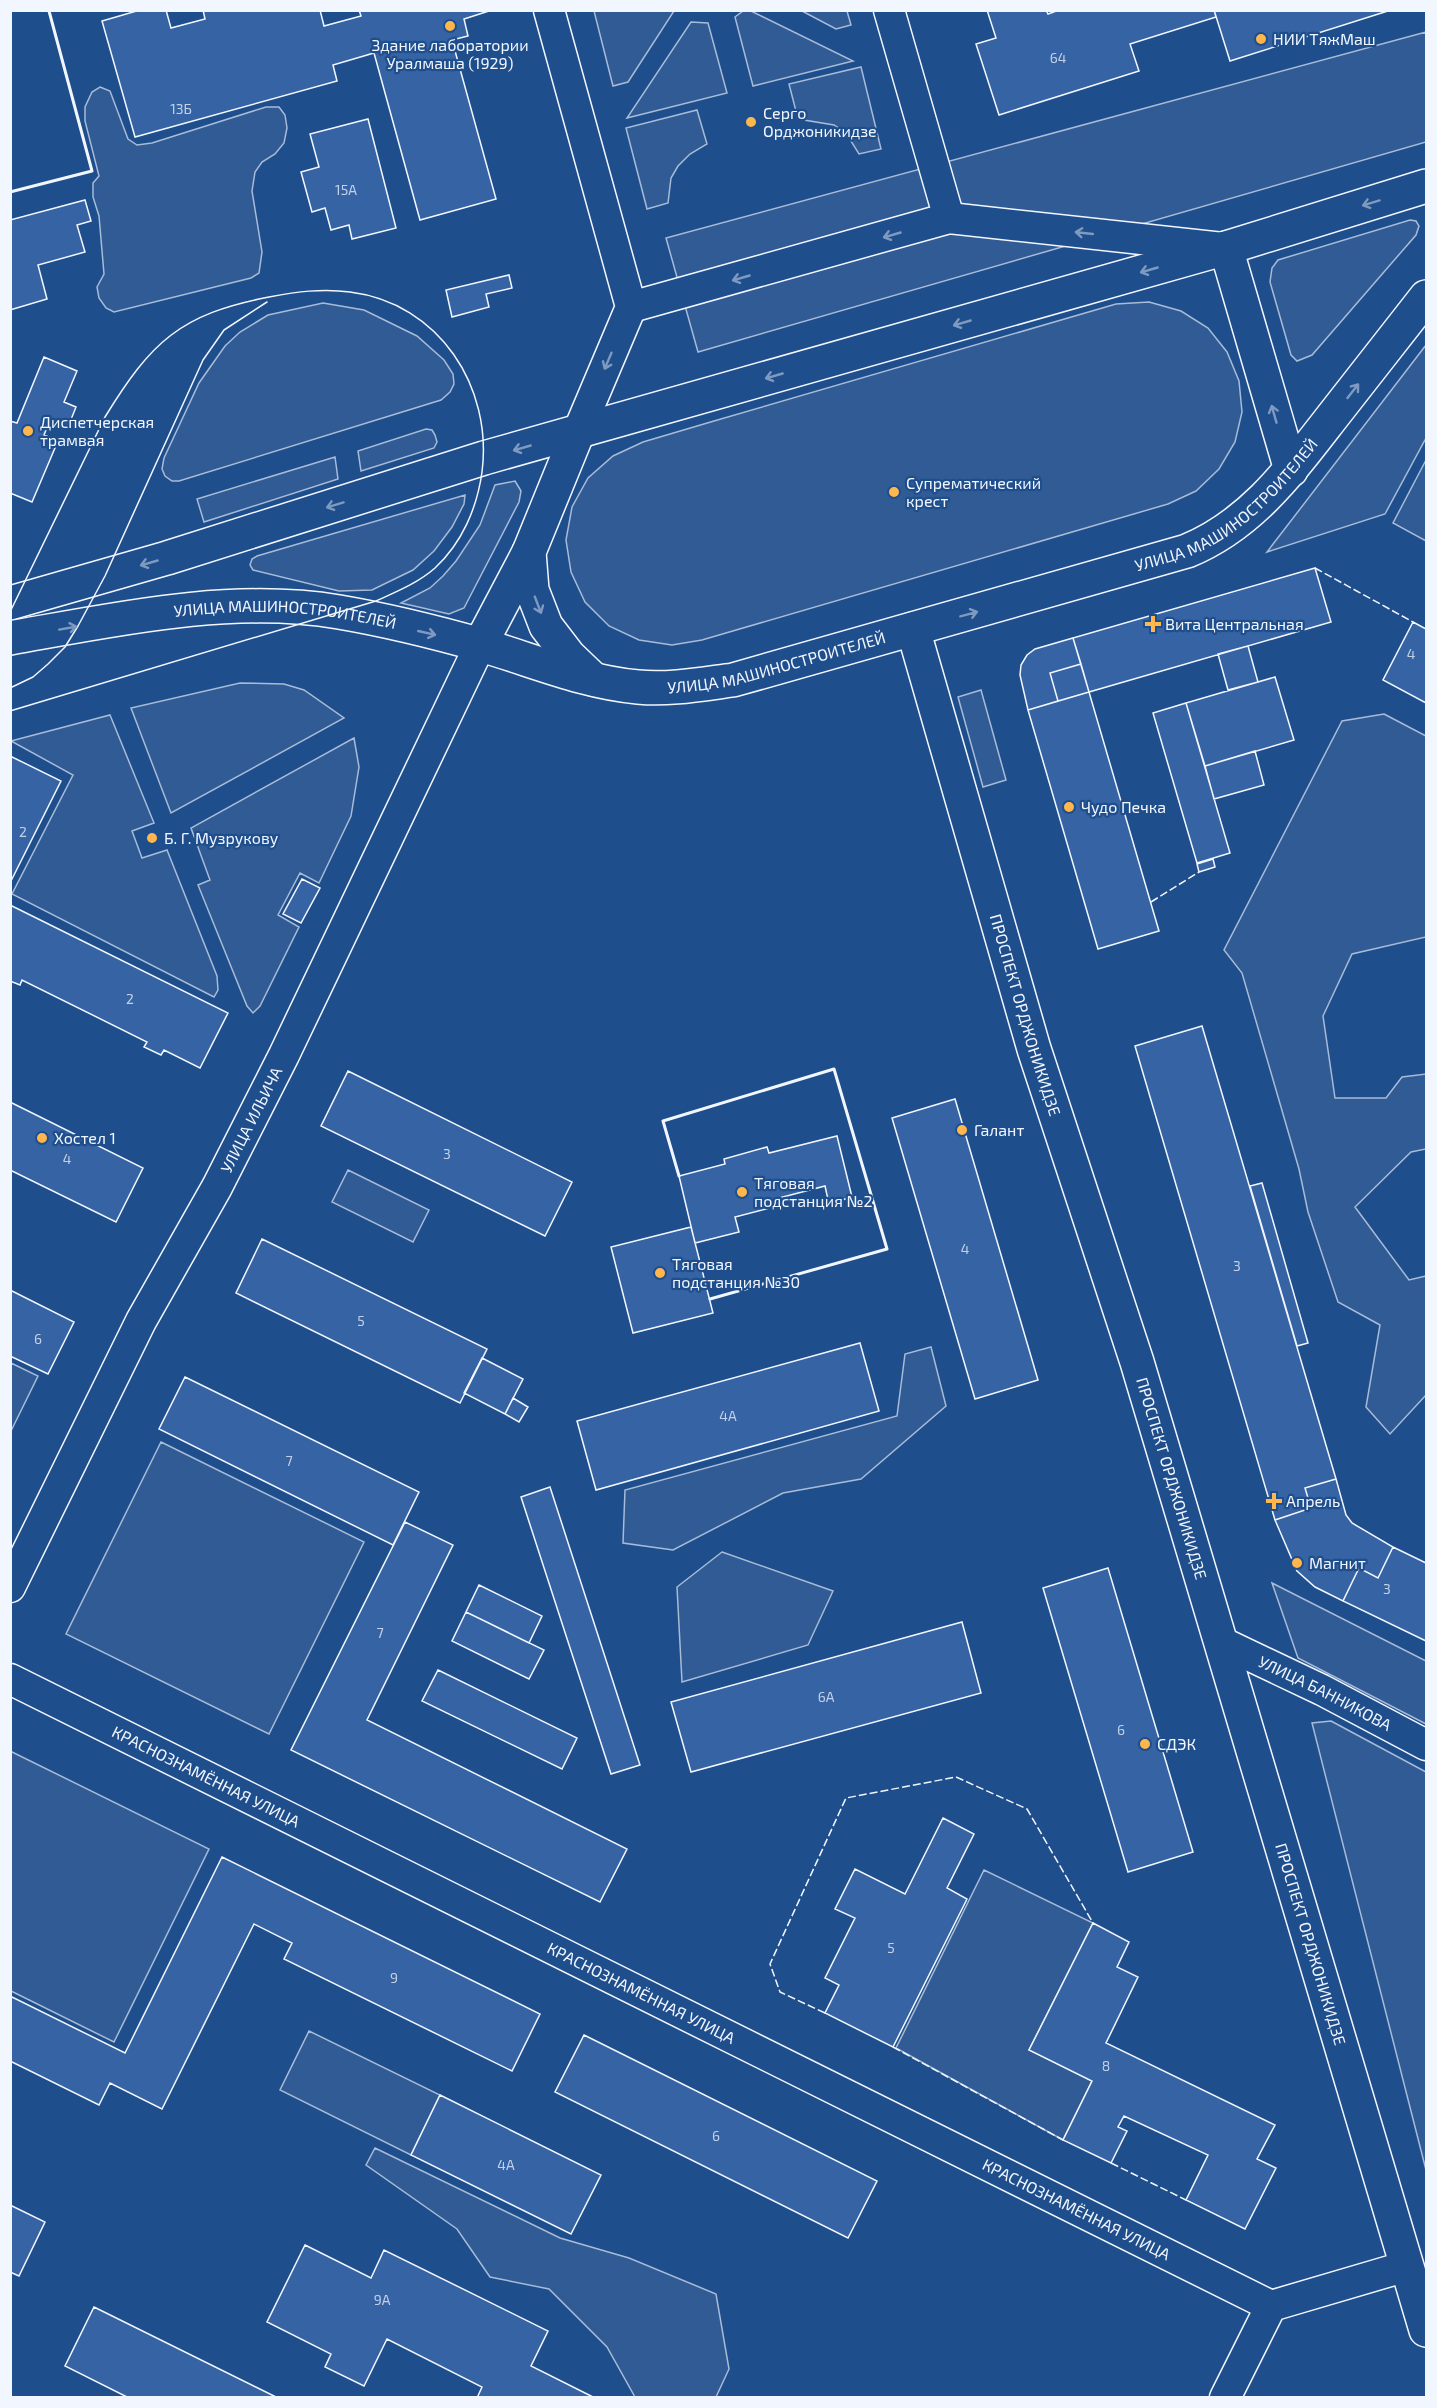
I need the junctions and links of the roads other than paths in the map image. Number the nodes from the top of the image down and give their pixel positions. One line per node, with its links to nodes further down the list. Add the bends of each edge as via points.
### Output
1 (549, 10): 7 (street)
2 (889, 10): 4 (street)
3 (1426, 186): 5 (main road, one-way to 5)
4 (949, 218): 5 (street, one-way to 4); 7 (street, one-way to 7)
5 (1226, 248): 8 (main road, one-way to 8); 9 (main road, one-way to 5)
6 (1426, 297): 9 (main road, УЛИЦА МАШИНОСТРОИТЕЛЕЙ, one-way to 6)
7 (631, 307): 8 (street, one-way to 8)
8 (578, 432): 10 (main road); 11 (main road, one-way to 11)
9 (1291, 470): 12 (main road, УЛИЦА МАШИНОСТРОИТЕЛЕЙ, one-way to 9, via 1197,547 1245,518)
10 (529, 552): 14 (main road); 15 (main road, one-way to 15, via 532,590 546,626)
11 (10, 603)
12 (913, 629): 15 (main road, УЛИЦА МАШИНОСТРОИТЕЛЕЙ, via 733,680 683,687); 17 (main road, ПРОСПЕКТ ОРДЖОНИКИДЗЕ, via 1034,1049 1137,1362)
13 (10, 638): 14 (main road, УЛИЦА МАШИНОСТРОИТЕЛЕЙ, one-way to 14, via 178,612 266,606 340,612)
14 (480, 645): 15 (main road, УЛИЦА МАШИНОСТРОИТЕЛЕЙ); 16 (street, УЛИЦА ИЛЬИЧА, via 284,1055 217,1187 141,1321)
15 (596, 682)
16 (10, 1587)
17 (1221, 1642): 19 (street, УЛИЦА БАННИКОВА); 20 (main road, ПРОСПЕКТ ОРДЖОНИКИДЗЕ)
18 (10, 1679): 21 (street, КРАСНОЗНАМЁННАЯ УЛИЦА)
19 (1426, 1745)
20 (1407, 2266): 21 (street); 22 (main road, ПРОСПЕКТ ОРДЖОНИКИДЗЕ)
21 (1271, 2307): 23 (street)
22 (1426, 2330)
23 (1224, 2397)

